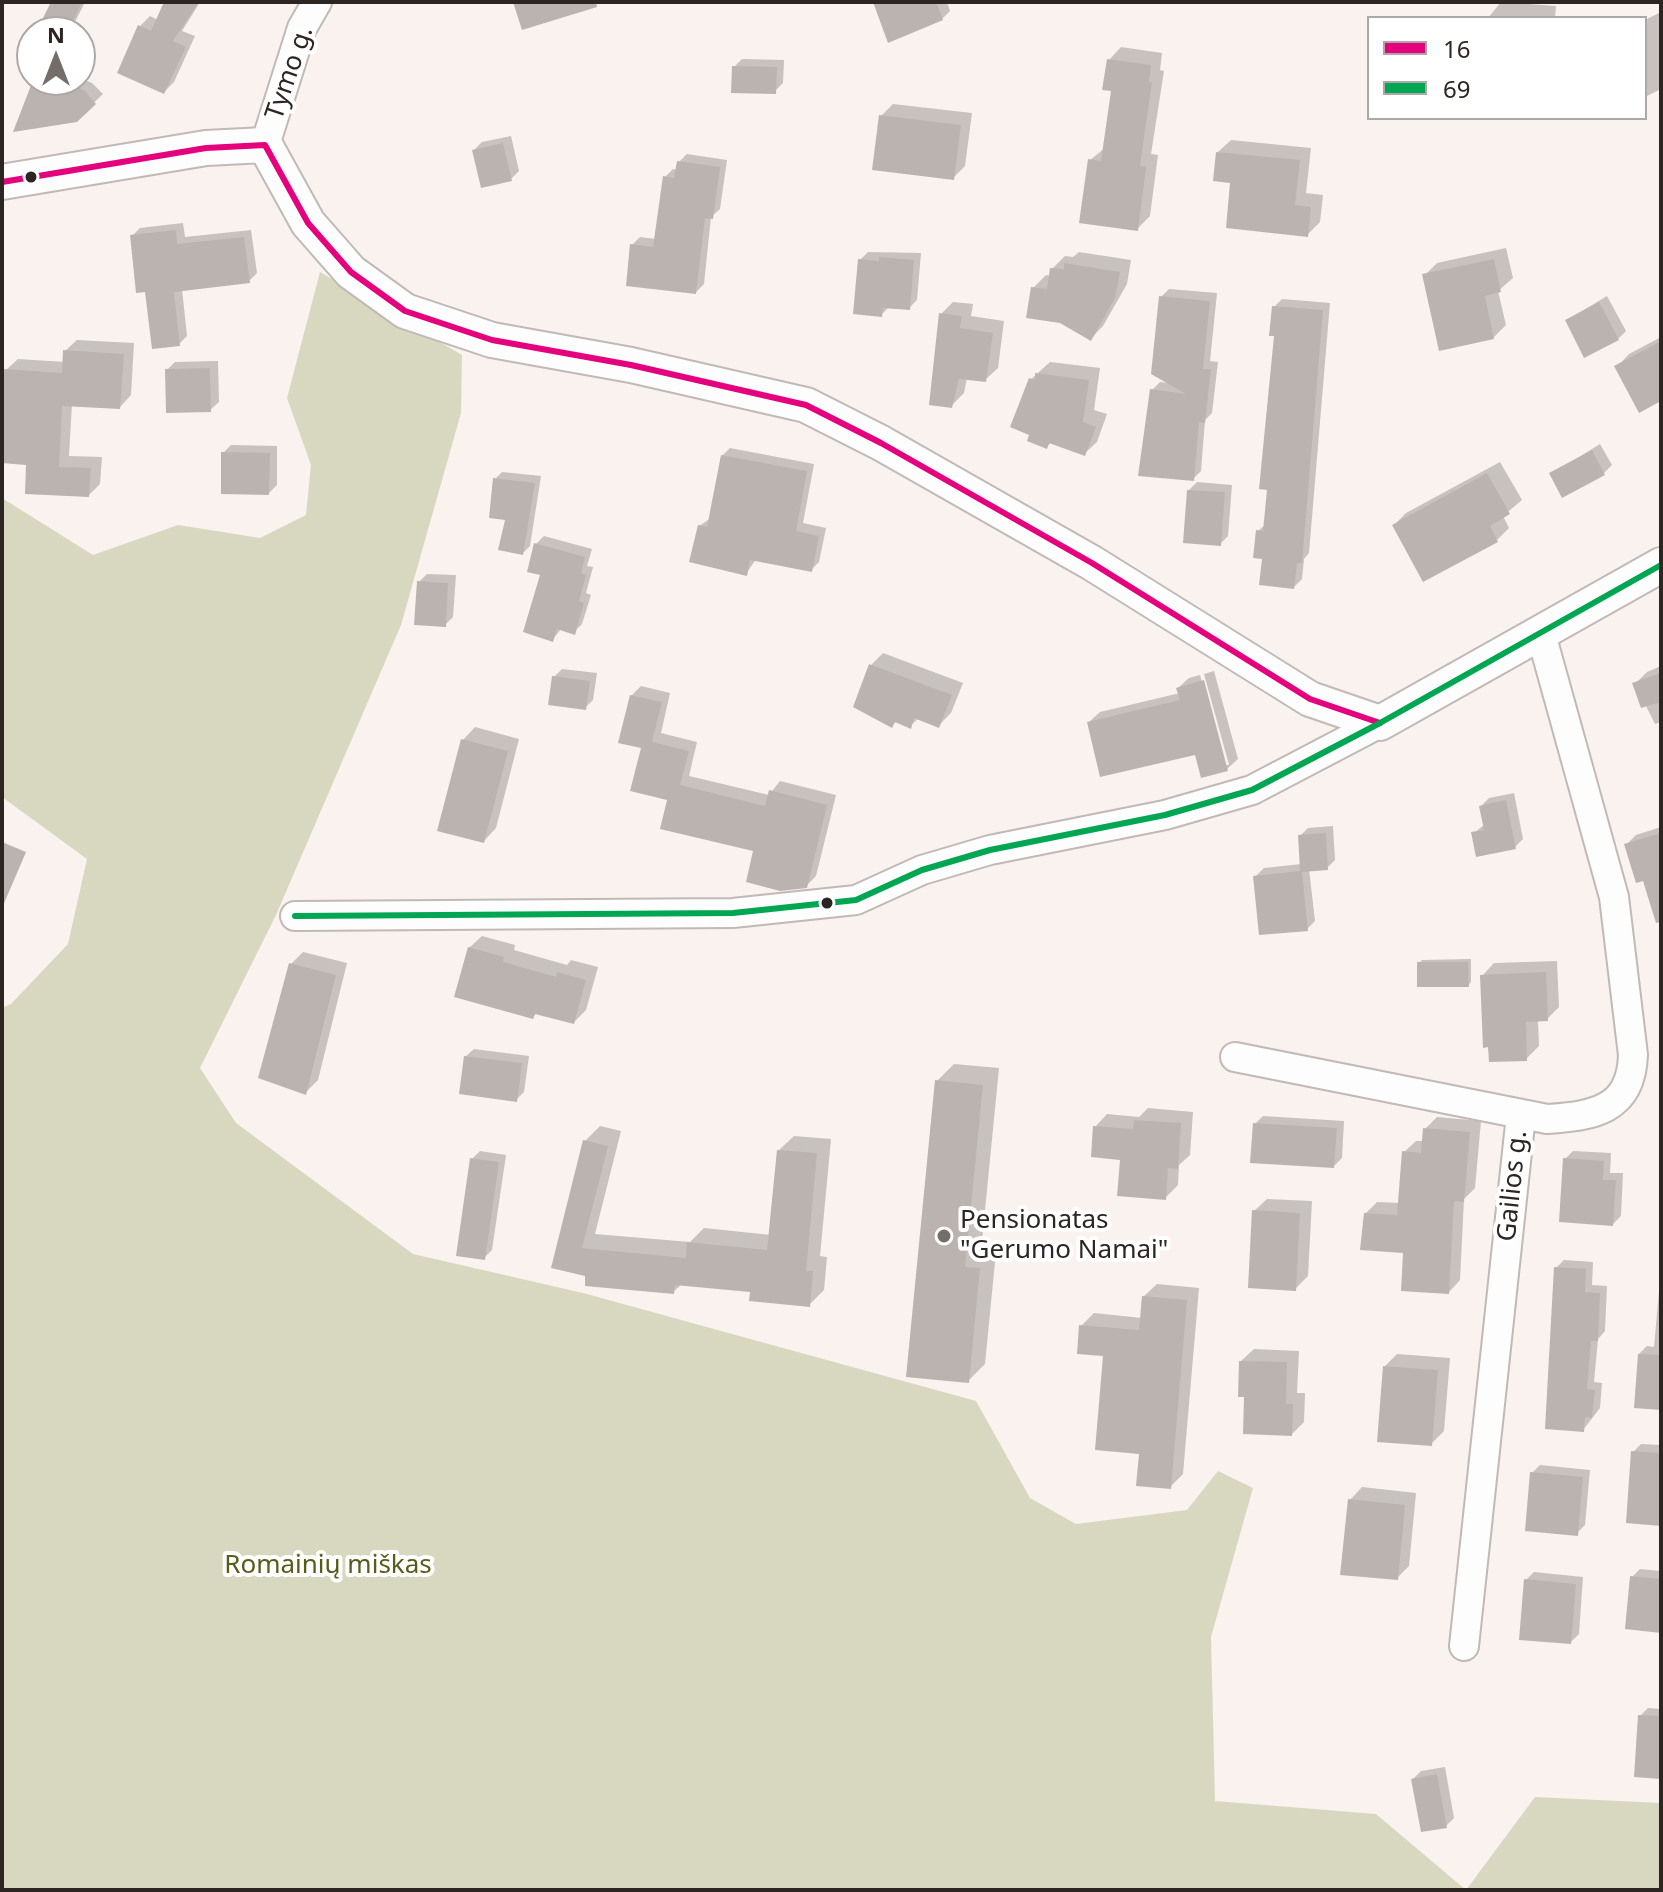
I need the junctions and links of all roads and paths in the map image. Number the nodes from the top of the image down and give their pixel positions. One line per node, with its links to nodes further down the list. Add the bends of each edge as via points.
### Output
1 (317, 2): 2 (street, Tymo g., via 302,28)
2 (265, 145): 3 (street, via 206,148); 6 (street, via 308,223 351,272 405,311 492,340 806,405 1092,563 1310,699)
3 (2, 182)
4 (1661, 565): 5 (street)
5 (1541, 634): 6 (street); 9 (street, Gailios g., via 1614,897 1633,1066 1618,1100 1598,1112 1547,1119)
6 (1380, 723): 7 (street, via 1252,790 1165,815 990,850 922,870 856,900 733,913)
7 (295, 916)
8 (1235, 1057): 9 (street)
9 (1521, 1115): 10 (street, Gailios g.)
10 (1464, 1646)

